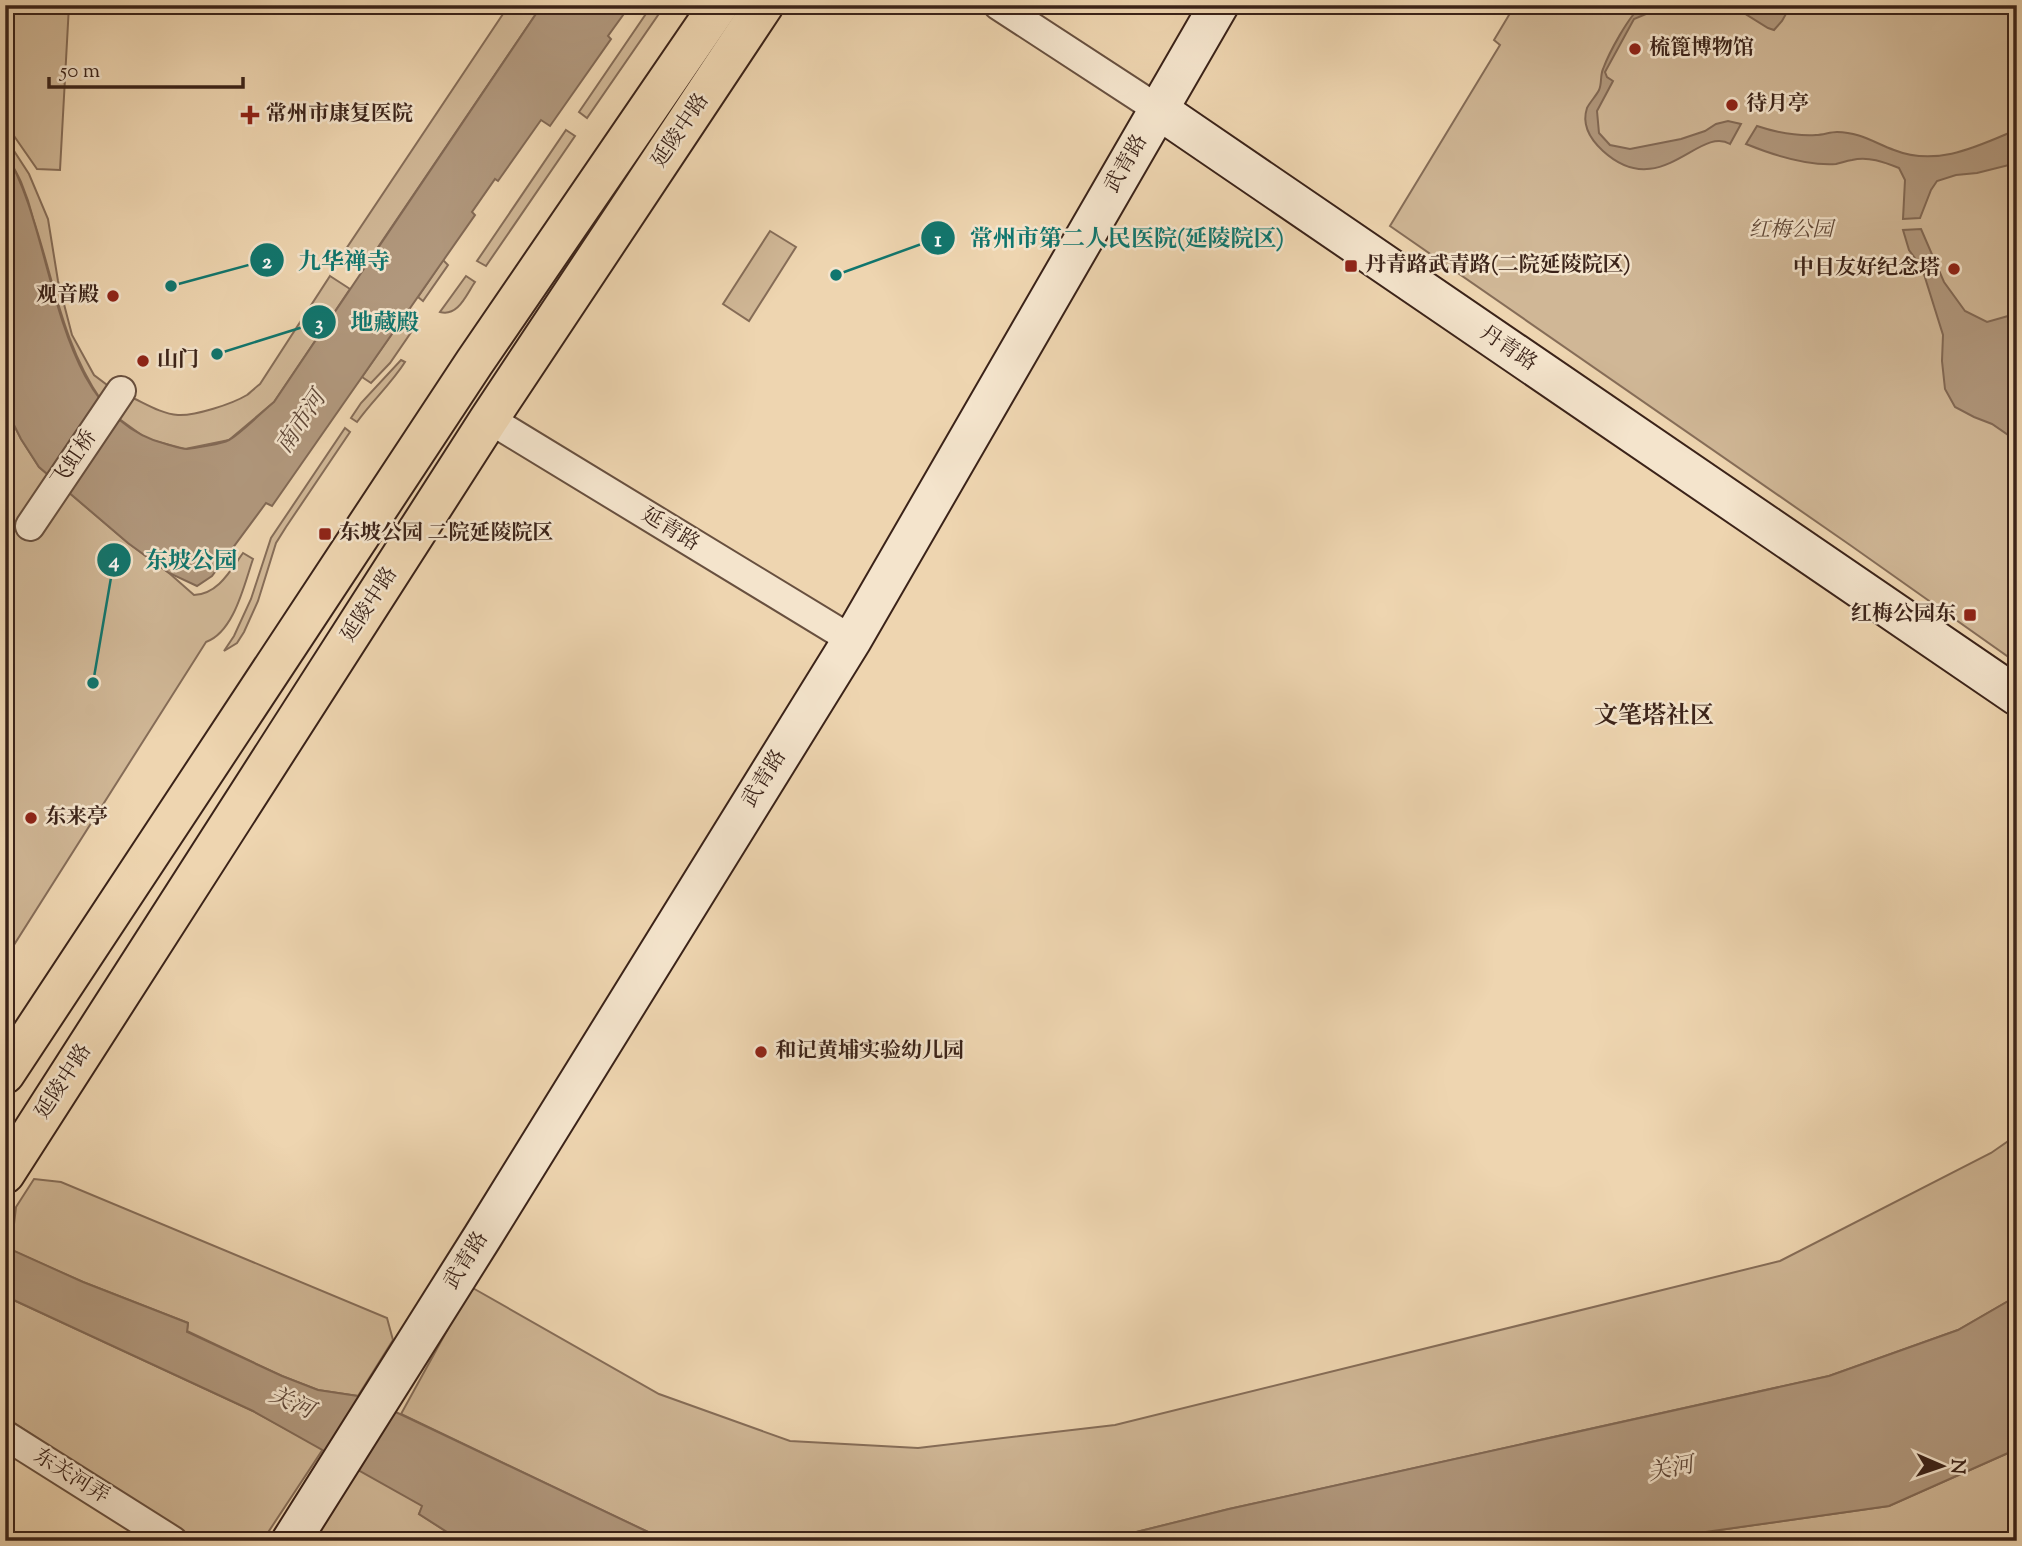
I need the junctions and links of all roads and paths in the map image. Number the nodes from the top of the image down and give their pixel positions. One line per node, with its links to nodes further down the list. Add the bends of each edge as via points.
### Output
1 (719, 5): 11 (main road, 延陵中路, via 474,363)
2 (764, 5): 7 (main road, 延陵中路)
3 (998, 5): 5 (street, 丹青路)
4 (1219, 5): 5 (street, 武青路)
5 (1158, 110): 9 (street, 武青路); 10 (street, 丹青路)
6 (121, 391): 8 (street, 飞虹桥)
7 (489, 419): 9 (street, 延青路); 12 (main road, 延陵中路)
8 (30, 526)
9 (852, 640): 15 (street, 武青路)
10 (2017, 696)
11 (5, 1074)
12 (5, 1174)
13 (5, 1435): 14 (street, 东关河弄)
14 (173, 1541)
15 (291, 1541)

